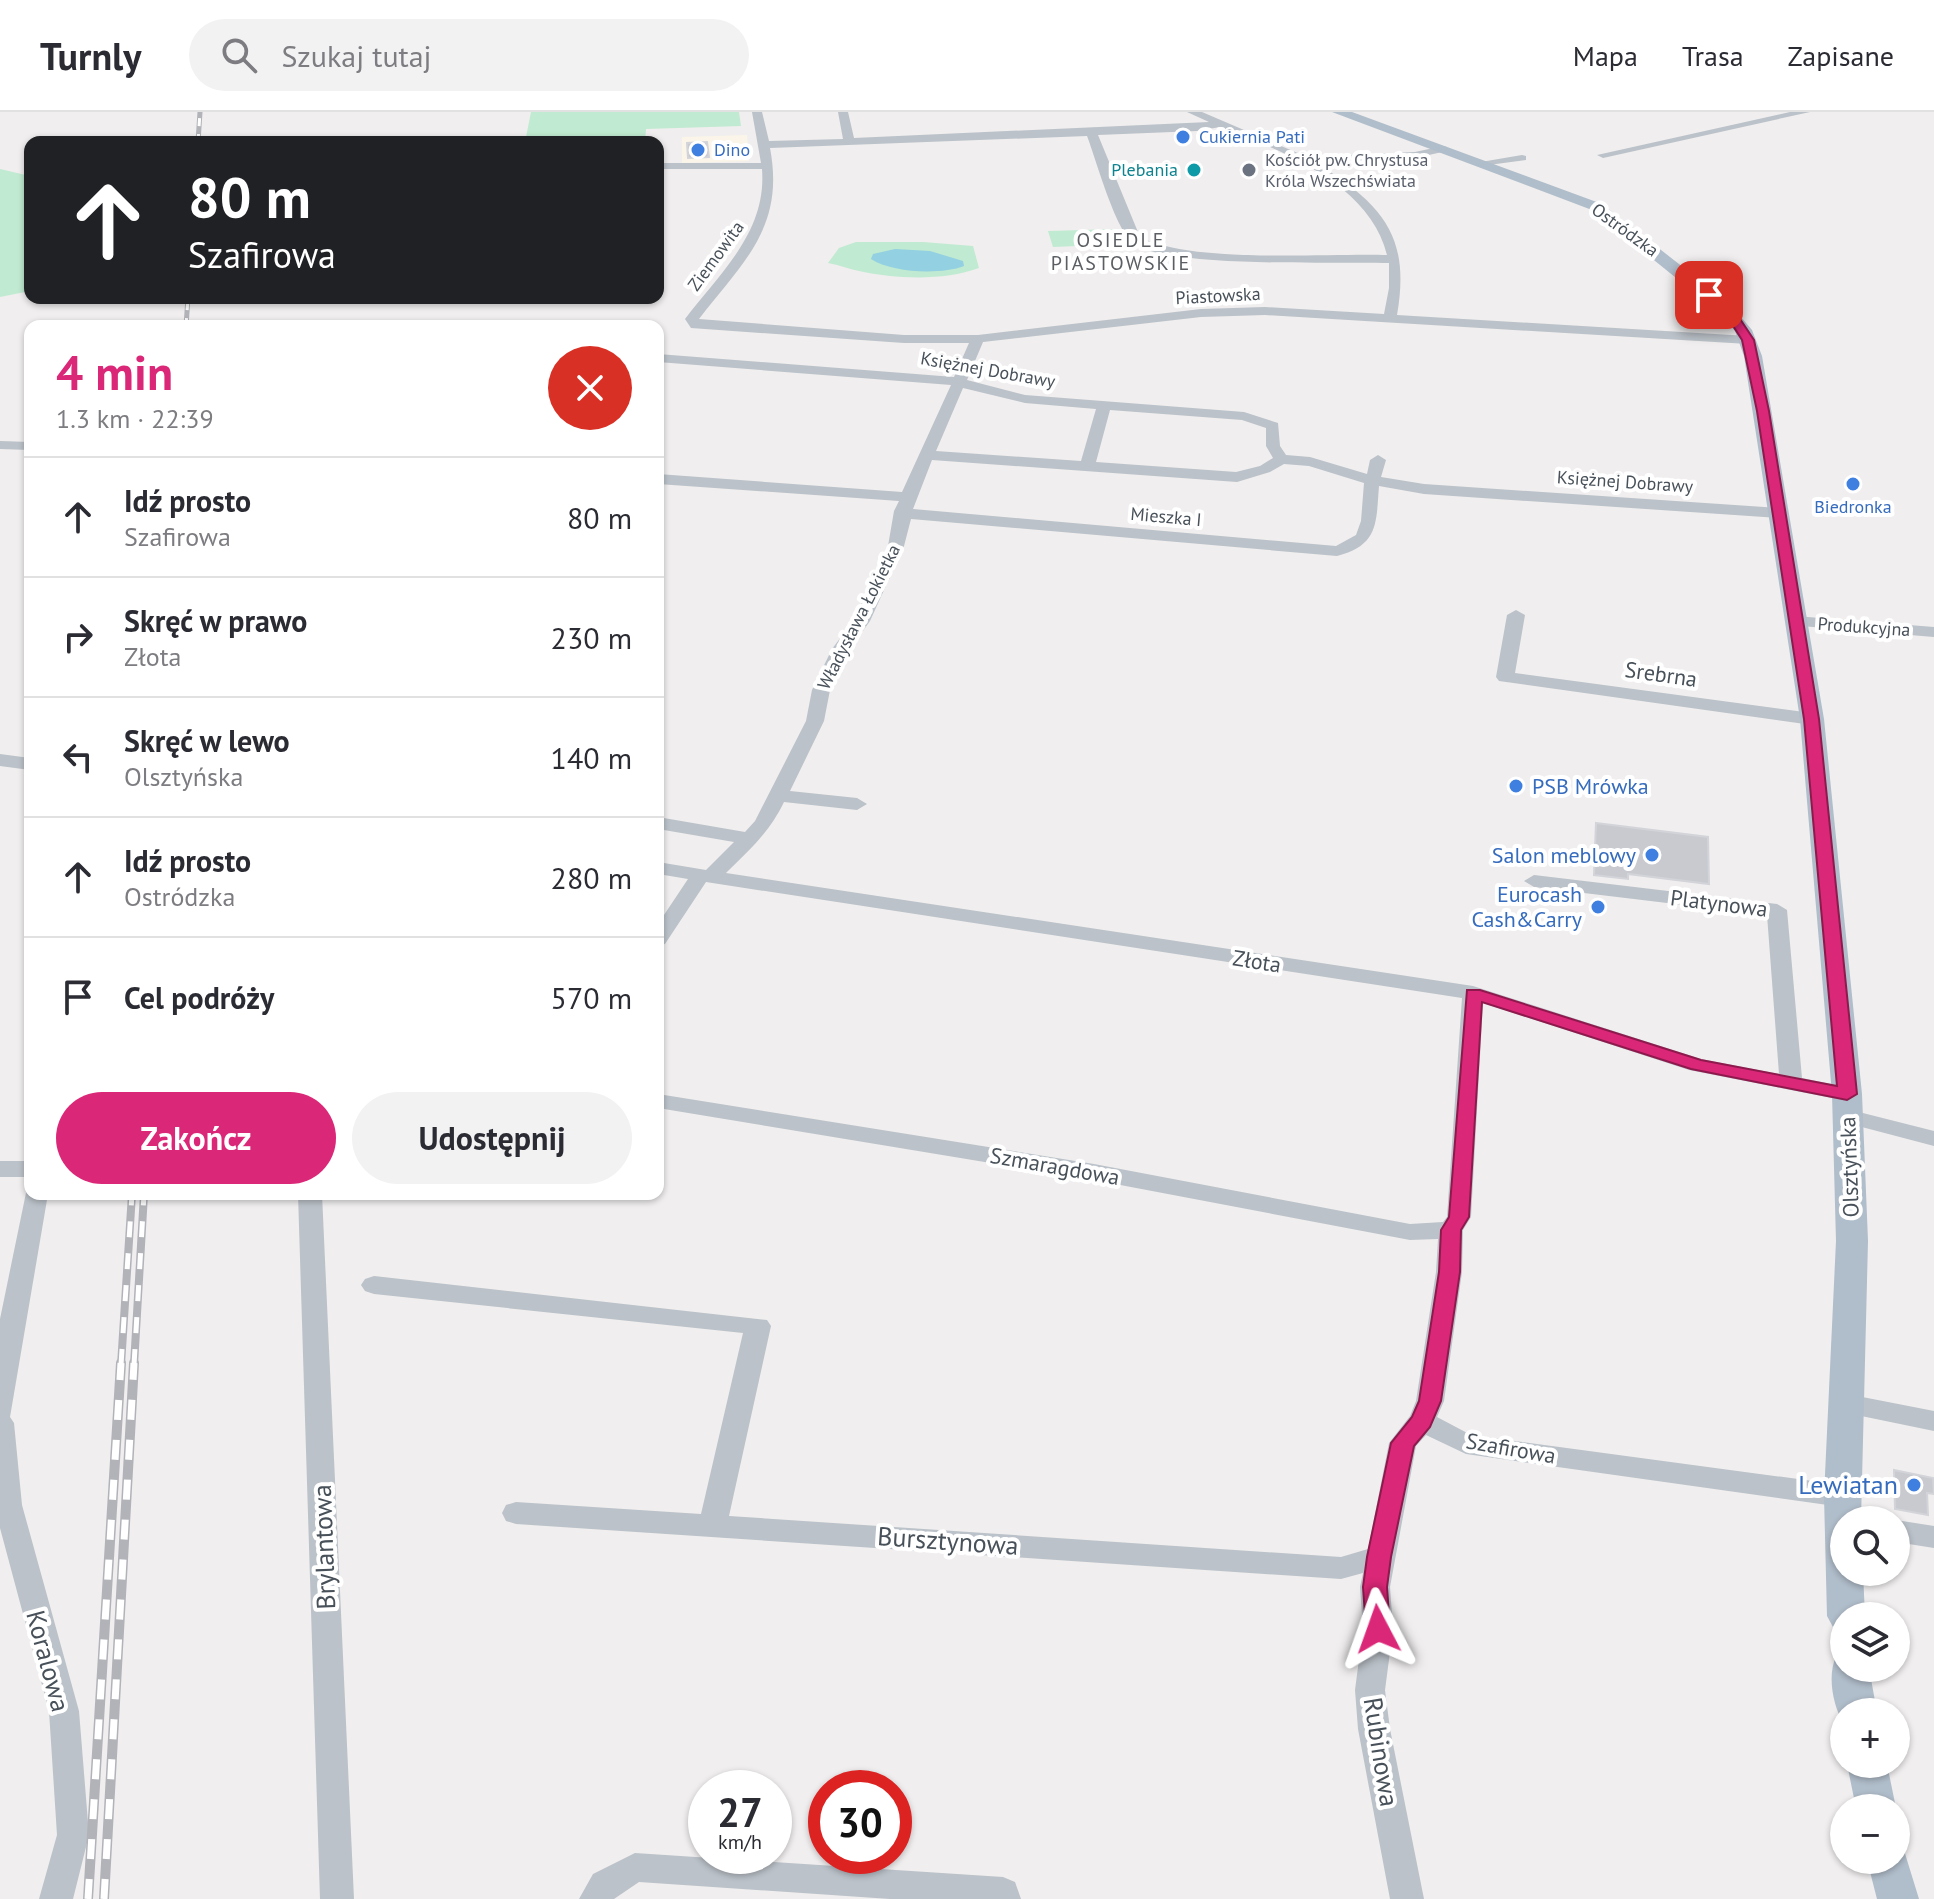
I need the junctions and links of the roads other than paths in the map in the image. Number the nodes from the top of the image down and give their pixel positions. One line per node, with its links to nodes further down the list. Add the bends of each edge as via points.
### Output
1 (757, 112): 9 (street, Ziemowita)
2 (843, 112): 8 (street)
3 (1192, 112): 6 (street)
4 (1339, 112): 10 (main road, Ostródzka)
5 (1805, 112): 11 (street)
6 (1221, 123): 7 (street); 13 (street)
7 (1091, 131): 8 (street); 17 (street, via 1134,237 1142,245 1195,255)
8 (849, 141): 9 (street)
9 (762, 145): 16 (street, Ziemowita)
10 (1443, 149): 13 (street); 14 (main road, Ostródzka)
11 (1603, 155)
12 (1522, 158): 14 (street)
13 (1305, 160): 17 (street, via 1359,199 1380,223)
14 (1481, 163): 21 (main road, Ostródzka, via 1609,215 1723,307)
15 (664, 166): 16 (street)
16 (765, 166): 19 (street, Ziemowita, via 767,201 759,227)
17 (1395, 259): 18 (street, via 1398,278)
18 (1390, 317): 20 (street, Piastowska, via 1234,311); 21 (street, Piastowska)
19 (691, 323): 20 (street, Piastowska, via 845,336)
20 (978, 339): 23 (street, Władysława Łokietka)
21 (1748, 340): 34 (main road, Ostródzka)
22 (664, 358): 23 (street, Księżnej Dobrawy)
23 (958, 382): 24 (street, Księżnej Dobrawy, via 1025,399); 27 (street, Władysława Łokietka)
24 (1104, 406): 28 (street, Księżnej Dobrawy, via 1255,418 1273,426 1273,446); 30 (street)
25 (0, 445): 26 (street)
26 (24, 446)
27 (926, 455): 30 (street); 33 (street, Władysława Łokietka)
28 (1281, 459): 30 (street, via 1237,477); 32 (street, Księżnej Dobrawy)
29 (1378, 460): 32 (street)
30 (1087, 466)
31 (664, 480): 33 (street, Mieszka I)
32 (1372, 480): 33 (street, Mieszka I, via 1371,513 1363,538 1354,548 1337,551 919,516); 34 (street, Księżnej Dobrawy, via 1424,489)
33 (905, 504): 41 (street, Władysława Łokietka, via 896,546 821,690 815,721)
34 (1779, 513): 36 (main road, Ostródzka)
35 (1516, 615): 38 (street, Srebrna, via 1505,677)
36 (1795, 621): 37 (street, Produkcyjna); 38 (main road, Ostródzka)
37 (1934, 632)
38 (1812, 719): 52 (main road, Olsztyńska)
39 (0, 760): 40 (street)
40 (24, 763)
41 (778, 796): 42 (street); 44 (street, Władysława Łokietka)
42 (857, 804)
43 (664, 824): 44 (street)
44 (752, 839): 46 (street, Władysława Łokietka)
45 (664, 869): 46 (street, Złota)
46 (705, 877): 48 (street); 49 (street, Złota)
47 (1534, 881): 50 (street, Platynowa, via 1777,910)
48 (664, 932)
49 (1473, 993): 50 (street, Złota, via 1697,1065); 58 (street, via 1459,1217)
50 (1791, 1085): 52 (street, Złota)
51 (664, 1102): 58 (street, Szmaragdowa, via 1094,1172 1410,1232)
52 (1847, 1105): 53 (street, Złota); 60 (main road, Olsztyńska, via 1852,1241)
53 (1934, 1139)
54 (0, 1169): 55 (street)
55 (24, 1169)
56 (35, 1200): 61 (street)
57 (310, 1200): 74 (street, Brylantowa)
58 (1451, 1230): 62 (street, via 1434,1380)
59 (374, 1285): 68 (street, via 758,1326)
60 (1847, 1404): 63 (street); 65 (main road, Olsztyńska)
61 (0, 1411)
62 (1422, 1421): 66 (street, Szafirowa, via 1466,1444); 71 (street, Rubinowa, via 1403,1443)
63 (1934, 1421)
64 (0, 1423): 73 (street, Koralowa, via 8,1505 64,1711 73,1835)
65 (1843, 1506)
66 (1830, 1512)
67 (516, 1513): 68 (street, Bursztynowa)
68 (713, 1525): 71 (street, Bursztynowa, via 1341,1568)
69 (1910, 1533): 70 (street)
70 (1934, 1537)
71 (1379, 1557): 77 (street, Rubinowa, via 1370,1690)
72 (1892, 1874): 78 (main road)
73 (56, 1899)
74 (337, 1899)
75 (596, 1899): 76 (street, via 605,1884 635,1867 1003,1892)
76 (1004, 1899)
77 (1407, 1899)
78 (1898, 1899)

